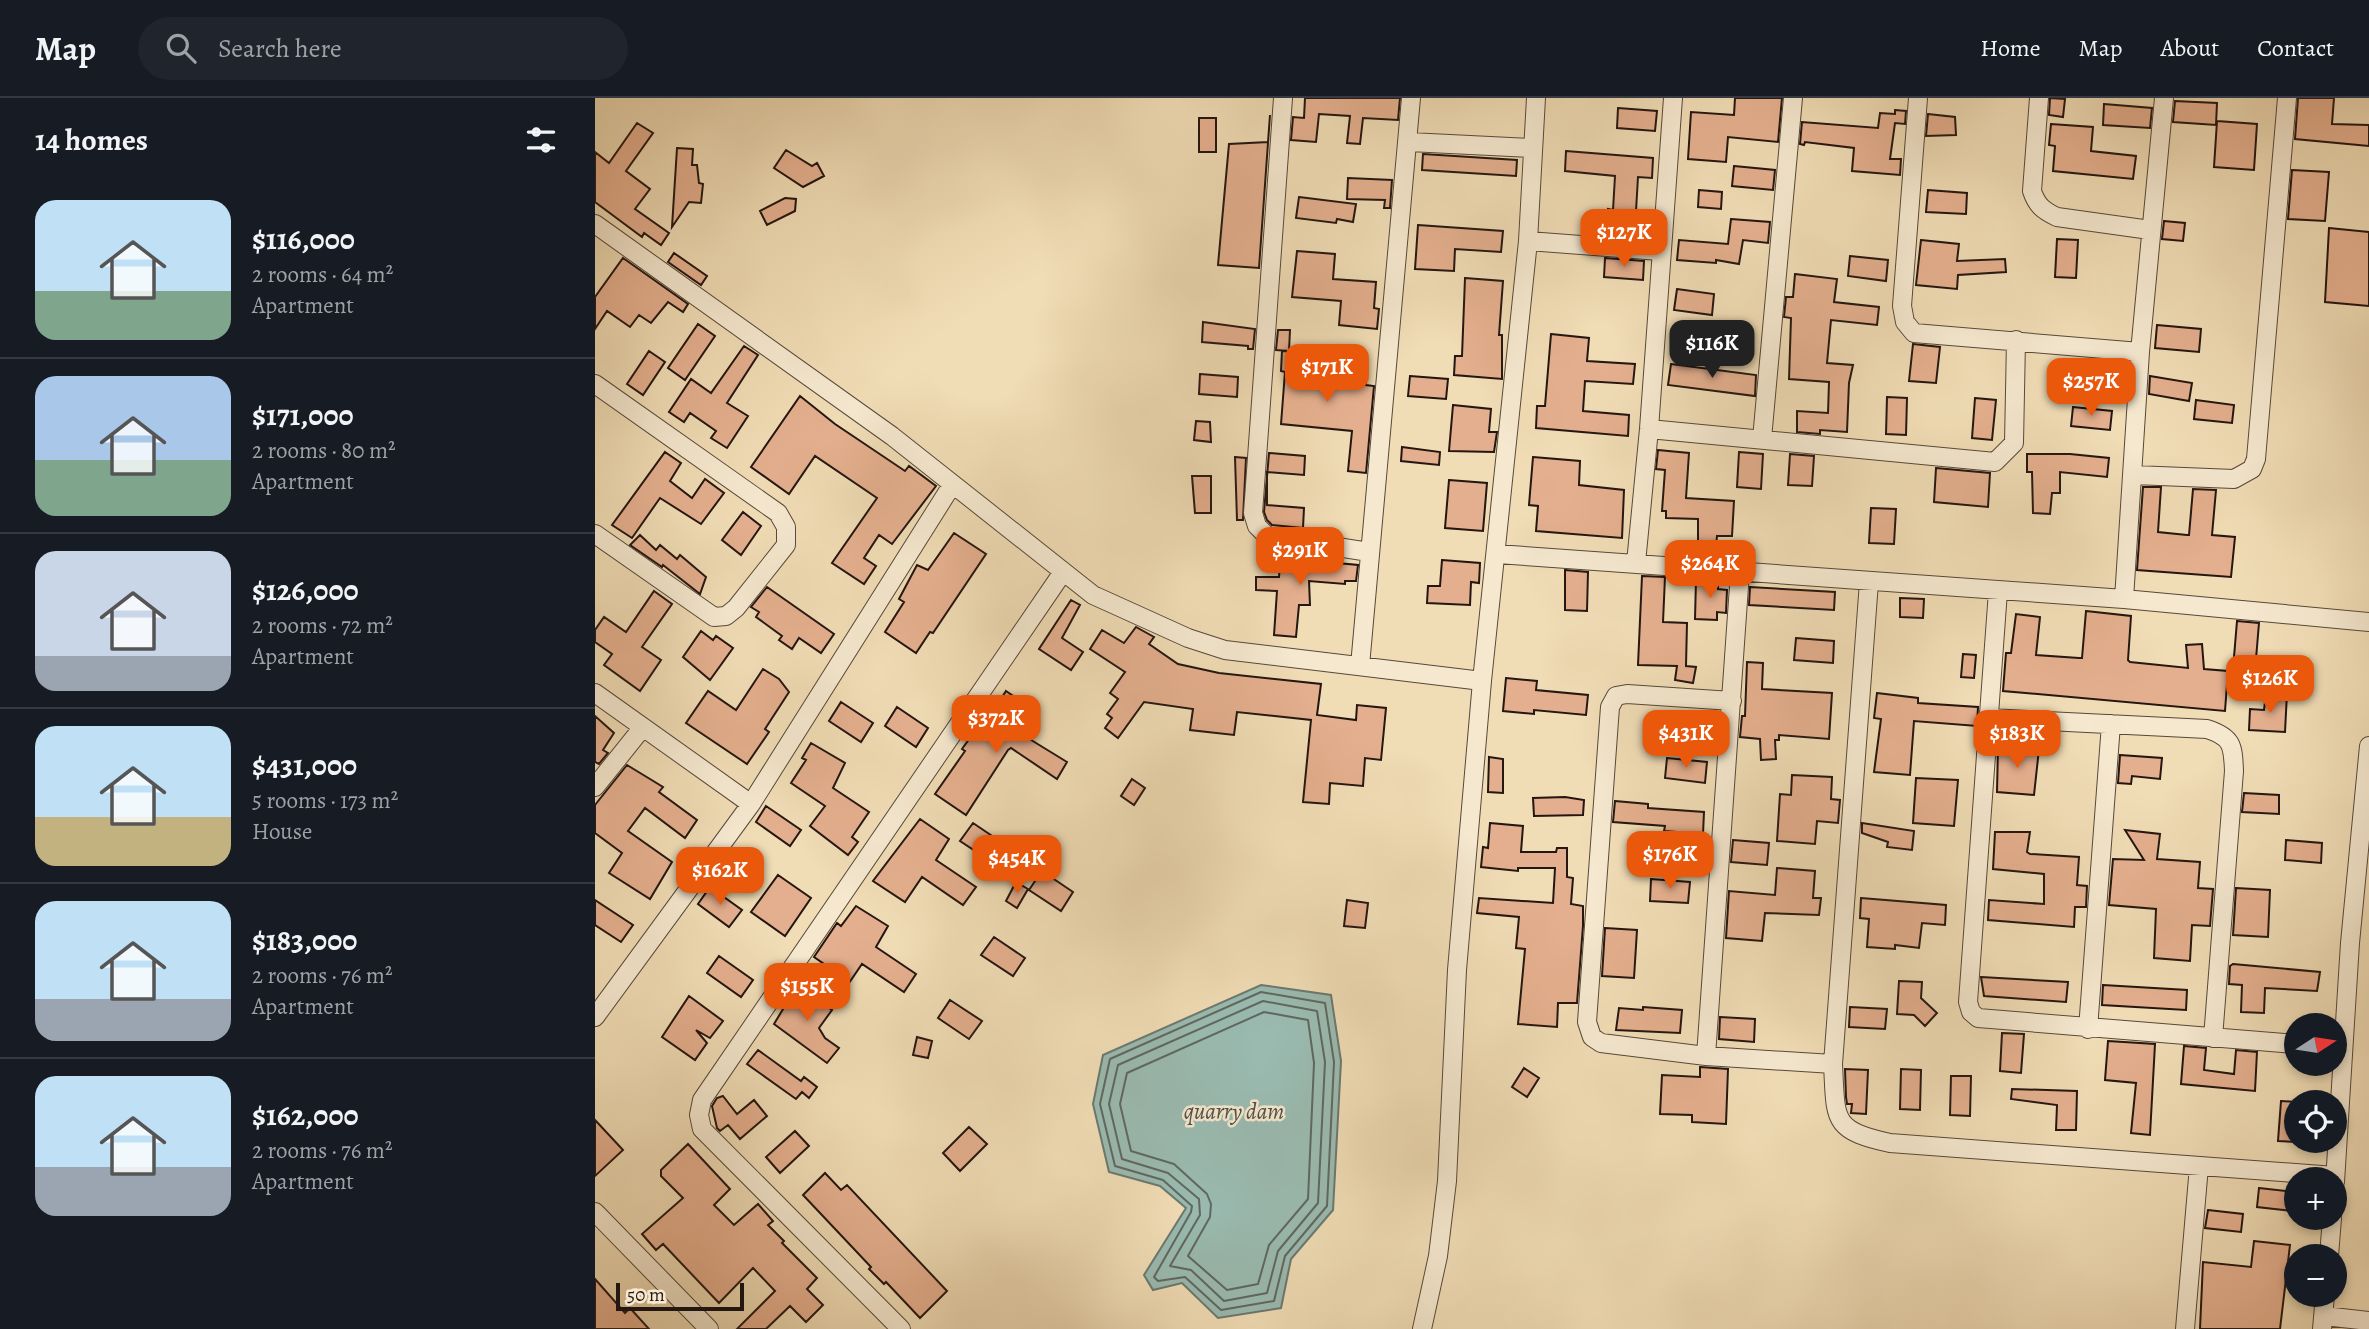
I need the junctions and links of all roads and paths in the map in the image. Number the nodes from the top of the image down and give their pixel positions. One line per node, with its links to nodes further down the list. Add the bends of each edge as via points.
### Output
1 (1283, 98): 24 (street, via 1253,513 1267,536)
2 (1411, 98): 10 (street)
3 (1536, 98): 11 (street)
4 (1673, 98): 15 (street)
5 (1793, 98): 20 (street)
6 (1918, 98): 16 (street, via 1902,306 1905,322 1914,333)
7 (2039, 98): 13 (street, via 2032,191 2044,212)
8 (2164, 98): 13 (street)
9 (2287, 98): 21 (street, via 2252,469 2234,479)
10 (1409, 142): 11 (street); 24 (street)
11 (1532, 148): 14 (street)
12 (595, 224): 22 (street, via 892,436)
13 (2150, 230): 17 (street)
14 (1528, 241): 15 (street); 25 (street)
15 (1660, 251): 19 (street)
16 (2016, 340): 17 (street); 20 (street, via 2014,443 1995,462)
17 (2140, 352): 21 (street)
18 (595, 384): 23 (street, via 778,513 786,527 786,545 736,608 726,616 713,617)
19 (1649, 429): 20 (street); 26 (street)
20 (1762, 439)
21 (2134, 475): 31 (street)
22 (953, 485): 27 (street); 42 (street)
23 (595, 534)
24 (1369, 552): 33 (street)
25 (1497, 554): 26 (street); 34 (street)
26 (1636, 563): 28 (street)
27 (1063, 572): 33 (street, via 1093,595 1225,650); 59 (street, via 702,1100 698,1115 702,1129)
28 (1740, 572): 29 (street); 36 (street)
29 (1869, 582): 30 (street); 50 (street)
30 (1998, 591): 31 (street); 37 (street)
31 (2124, 599): 32 (street)
32 (2369, 622)
33 (1360, 666): 34 (street)
34 (1482, 681): 60 (street, via 1457,970 1447,1181 1438,1256)
35 (595, 693): 39 (street)
36 (1732, 701): 49 (street); 49 (street, via 1627,694 1616,696 1610,707 1587,1022 1592,1037 1601,1043)
37 (1989, 718): 38 (street); 46 (street, via 1968,1002 1971,1012 1979,1018)
38 (2111, 724): 46 (street); 47 (street, via 2207,729 2223,734 2231,743 2234,771)
39 (643, 727): 41 (street); 42 (street)
40 (2369, 748): 43 (street)
41 (595, 787)
42 (751, 804): 45 (street)
43 (2362, 880): 44 (street)
44 (2343, 1013)
45 (595, 1017)
46 (2088, 1029): 47 (street)
47 (2213, 1038): 48 (street)
48 (2284, 1043)
49 (1706, 1056): 50 (street)
50 (1833, 1064): 52 (street, via 1836,1111 1845,1129 1863,1137 1890,1143)
51 (2337, 1076): 53 (street)
52 (2199, 1166): 54 (street); 61 (street)
53 (2335, 1167)
54 (2284, 1174)
55 (595, 1212): 58 (street)
56 (2369, 1321): 57 (street)
57 (2323, 1322)
58 (709, 1329)
59 (901, 1329)
60 (1422, 1329)
61 (2185, 1329)

